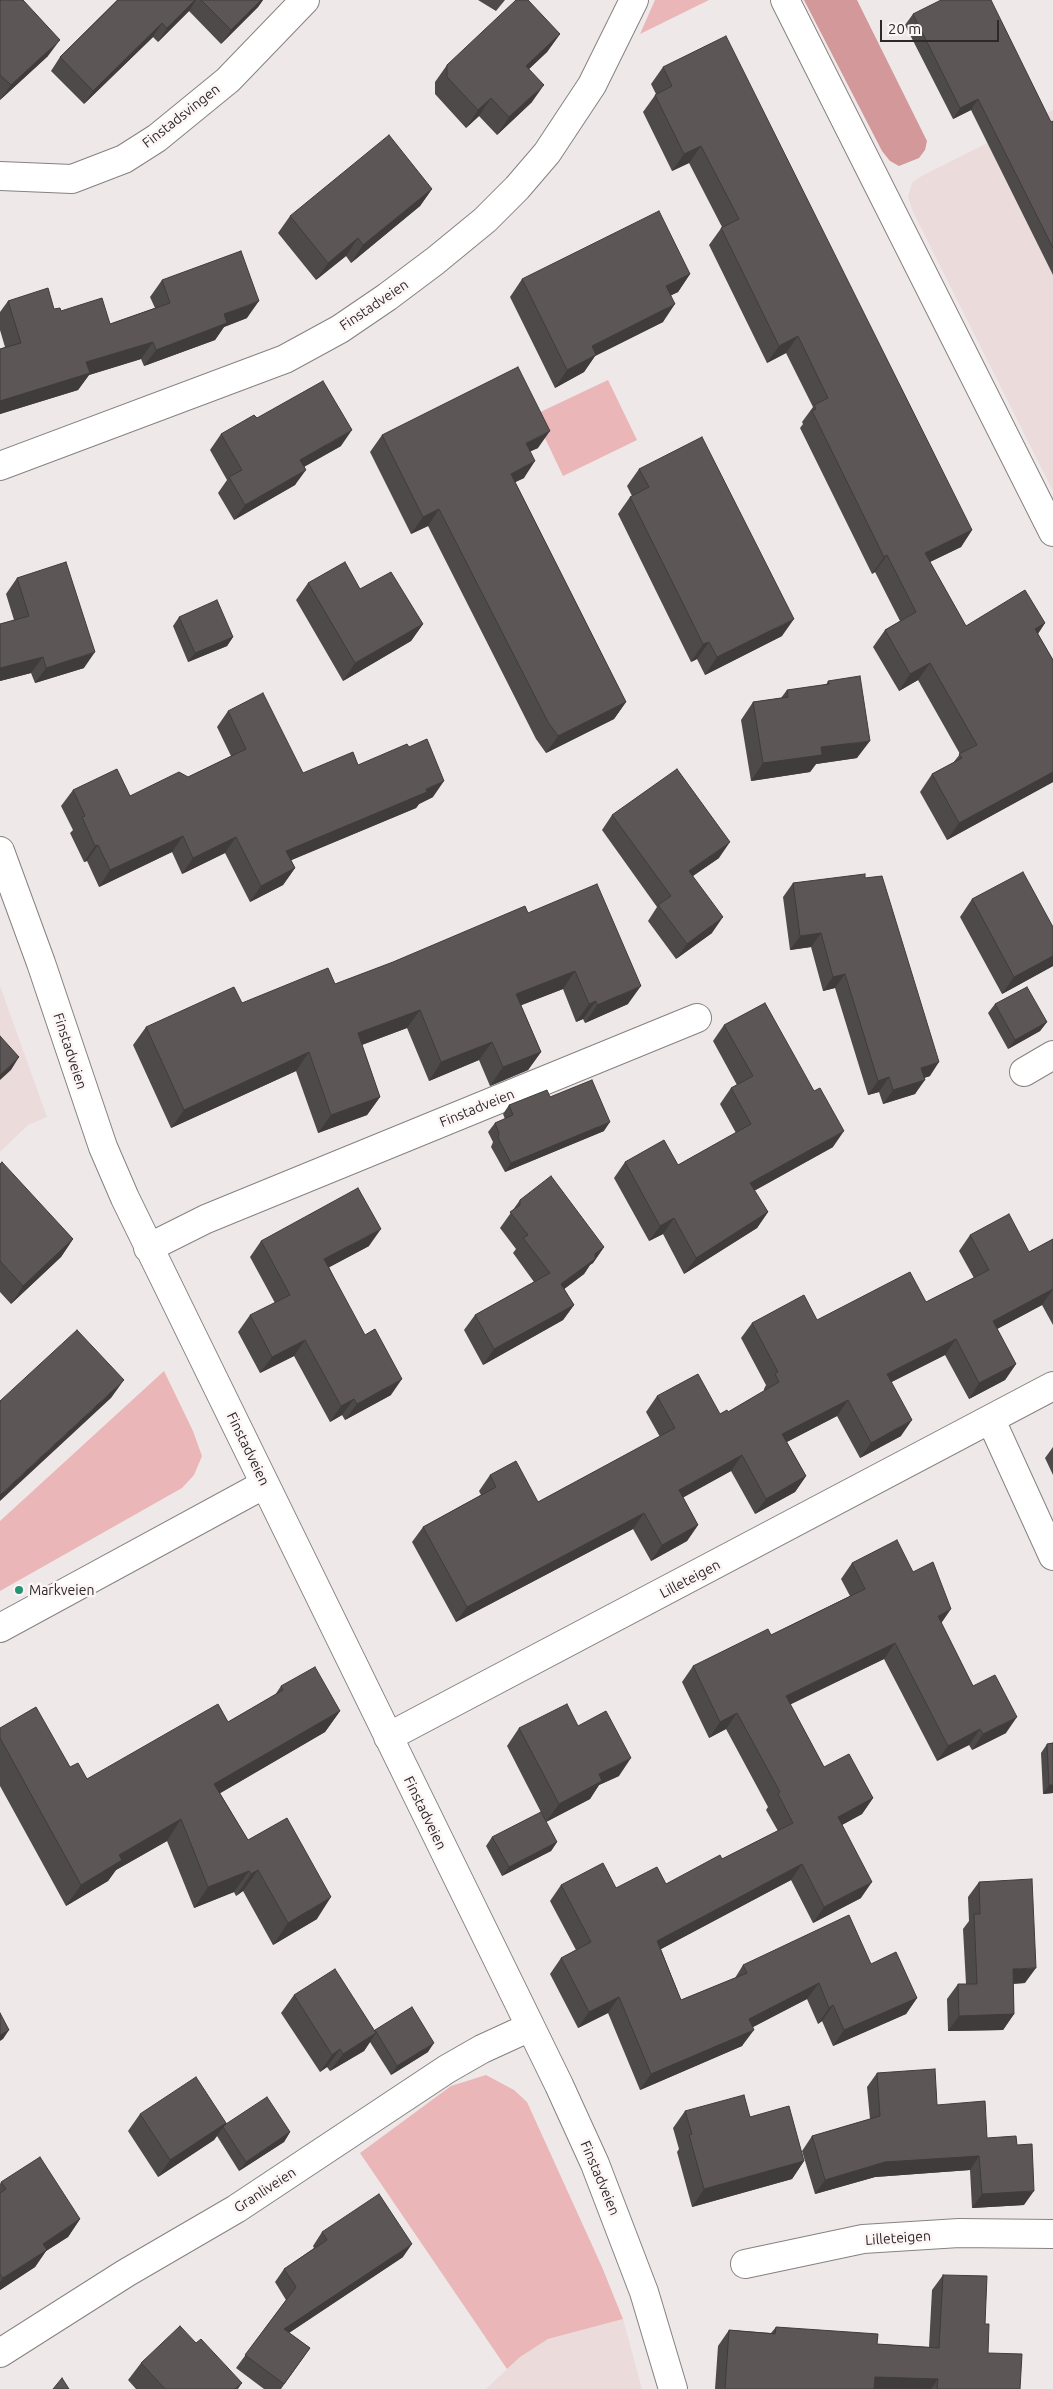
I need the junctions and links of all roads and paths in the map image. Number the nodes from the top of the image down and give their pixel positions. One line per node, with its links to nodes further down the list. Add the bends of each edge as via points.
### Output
1 (304, 0): 4 (street, Finstadsvingen, via 228,80 158,138 124,159 72,179)
2 (634, 0): 5 (street, Finstadveien, via 592,84 547,153 485,220 387,298 285,360)
3 (785, 0): 6 (street)
4 (0, 176)
5 (0, 466)
6 (1053, 532)
7 (0, 851): 11 (street, Finstadveien, via 103,1148)
8 (698, 1018): 11 (street, Finstadveien, via 206,1219)
9 (1053, 1055): 10 (street)
10 (1024, 1072)
11 (148, 1248): 14 (street, Finstadveien)
12 (1053, 1386): 13 (street, Lilleteigen)
13 (991, 1420): 15 (street); 17 (street, Lilleteigen)
14 (265, 1484): 16 (street); 17 (street, Finstadveien)
15 (1053, 1556)
16 (0, 1628)
17 (388, 1737): 18 (street, Finstadveien)
18 (530, 2027): 21 (street, Granliveien, via 447,2069 236,2209 126,2273); 22 (street, Finstadveien, via 615,2213 644,2292)
19 (1053, 2234): 20 (street, Lilleteigen, via 959,2233 864,2240)
20 (745, 2264)
21 (0, 2353)
22 (673, 2389)

